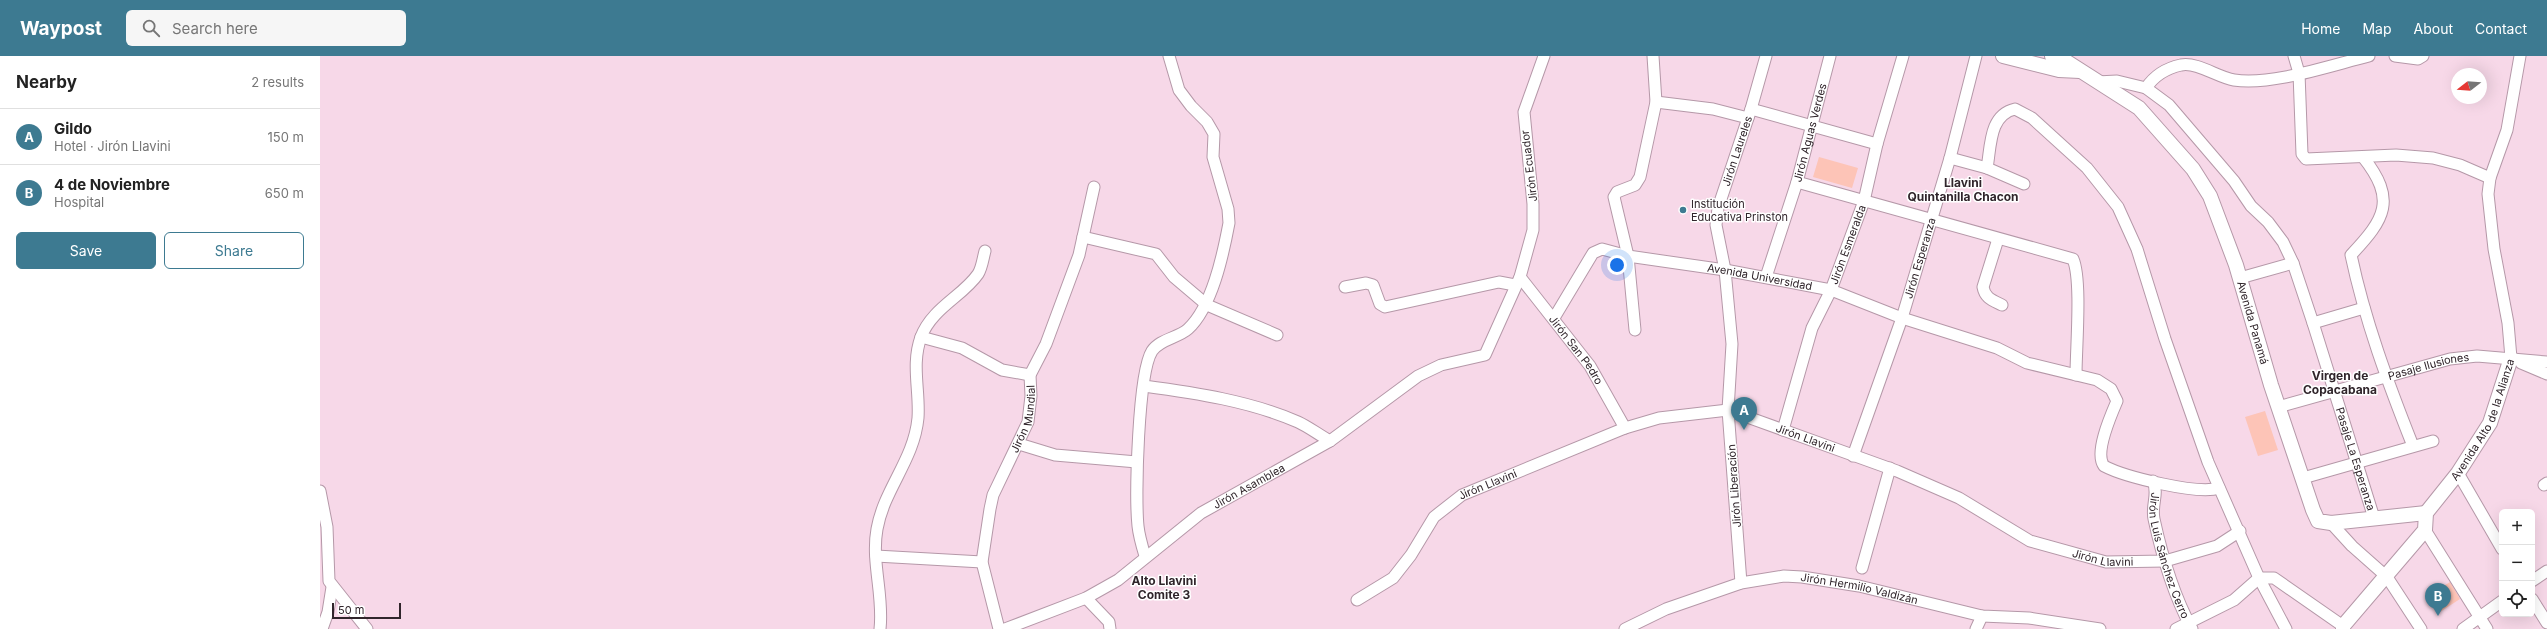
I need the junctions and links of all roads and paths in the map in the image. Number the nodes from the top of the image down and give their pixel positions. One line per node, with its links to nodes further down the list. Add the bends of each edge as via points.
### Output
1 (1169, 56): 43 (street, via 1179,90 1214,134 1213,157 1228,209 1227,237)
2 (1544, 56): 40 (street, Jirón Ecuador, via 1524,112 1533,230)
3 (1653, 56): 19 (street)
4 (1766, 56): 20 (street, Jirón Laureles)
5 (1830, 56): 21 (street, Jirón Aguas Verdes)
6 (1903, 56): 22 (street, Jirón Esmeralda)
7 (1976, 56): 24 (street, Jirón Esperanza)
8 (2003, 56): 15 (street, via 2059,70)
9 (2294, 56): 16 (street)
10 (2369, 56): 16 (street)
11 (2396, 56): 12 (street, via 2418,59)
12 (2423, 56)
13 (2520, 56): 26 (street, Avenida Alto de la Alianza, via 2507,130)
14 (2060, 57): 15 (street, Avenida Panamá)
15 (2081, 71): 17 (street, Avenida Panamá)
16 (2299, 73): 18 (street, via 2257,80 2233,80 2190,65 2182,65 2162,73); 23 (street, via 2302,154 2306,159 2312,160 2336,156)
17 (2097, 82): 18 (street, via 2117,80); 39 (street, Avenida Panamá, via 2139,108 2192,169 2210,196)
18 (2146, 88): 36 (street, Pasaje La Esperanza, via 2179,114 2234,181 2251,206 2268,222 2283,242)
19 (1656, 102): 20 (street); 35 (street, via 1640,177 1635,185 1617,192 1614,197)
20 (1750, 113): 21 (street); 37 (street, Jirón Laureles, via 1718,208 1716,225)
21 (1813, 124): 22 (street); 27 (street, Jirón Aguas Verdes)
22 (1877, 144): 30 (street, Jirón Esmeralda)
23 (2363, 157): 26 (street, via 2396,155 2433,158 2460,165); 45 (street, via 2384,196 2382,212 2376,225 2351,255)
24 (1950, 158): 25 (street); 31 (street, Jirón Esperanza)
25 (1987, 168): 28 (street); 76 (street, via 1997,120 2007,110 2015,109 2032,118 2104,187 2118,207 2137,249 2196,431)
26 (2490, 178): 53 (street, Avenida Alto de la Alianza, via 2488,205 2508,323)
27 (1797, 182): 30 (street); 38 (street, Jirón Aguas Verdes)
28 (2024, 184)
29 (1094, 187): 32 (street, Jirón Mundial)
30 (1864, 201): 31 (street); 42 (street, Jirón Esmeralda)
31 (1931, 220): 33 (street); 47 (street, Jirón Esperanza)
32 (1083, 237): 43 (street, via 1156,254 1174,277); 56 (street, Jirón Mundial, via 1079,255 1049,337)
33 (1998, 239): 44 (street, via 1983,287 1989,299); 57 (street, via 2073,259 2076,266)
34 (986, 251): 51 (street, via 979,272 941,308)
35 (1628, 256): 37 (street, Avenida Universidad); 46 (street, Avenida Universidad, via 1602,249 1593,254); 49 (street)
36 (2293, 263): 39 (street); 48 (street, Pasaje La Esperanza)
37 (1725, 270): 38 (street, Avenida Universidad); 62 (street, Jirón Liberación, via 1732,344)
38 (1766, 277): 42 (street, Avenida Universidad)
39 (2240, 278): 61 (street, Avenida Panamá)
40 (1518, 281): 41 (street, via 1499,282 1385,307 1380,304 1373,284); 46 (street, Jirón San Pedro); 52 (street, Jirón Ecuador)
41 (1345, 288)
42 (1831, 290): 47 (street, Avenida Universidad); 64 (street, Jirón Esmeralda, via 1812,328)
43 (1207, 305): 50 (street); 59 (street, via 1198,319 1187,329 1152,350)
44 (2002, 305)
45 (2364, 308): 48 (street); 58 (street)
46 (1554, 318): 63 (street, Jirón San Pedro, via 1590,366)
47 (1902, 318): 57 (street, Avenida Universidad, via 1997,348 2027,363); 69 (street, Jirón Esperanza)
48 (2313, 323): 60 (street, Pasaje La Esperanza)
49 (1635, 330)
50 (1277, 335)
51 (921, 337): 56 (street, via 962,348 1002,370); 84 (street, via 916,373 918,418 908,458 882,510 877,529)
52 (1491, 344): 65 (street, Jirón Asamblea, via 1482,356 1441,365 1418,376)
53 (2511, 358): 54 (street, Pasaje Ilusiones); 55 (street); 58 (street, Pasaje Ilusiones, via 2477,356 2450,359); 73 (street, Avenida Alto de la Alianza, via 2490,423)
54 (2547, 362)
55 (2547, 374)
56 (1030, 375): 67 (street, Jirón Mundial, via 1030,409)
57 (2076, 375): 75 (street, Avenida Universidad, via 2104,384 2110,389 2116,401 2100,453 2101,462 2108,467)
58 (2386, 376): 60 (street, Pasaje Ilusiones); 68 (street)
59 (1144, 386): 65 (street, via 1203,394 1260,409 1299,422); 70 (street)
60 (2335, 391): 61 (street, Pasaje Ilusiones); 71 (street, Pasaje La Esperanza)
61 (2278, 407): 74 (street, Avenida Panamá)
62 (1728, 410): 63 (street, Jirón Llavini, via 1659,418); 64 (street, Jirón Llavini); 93 (street, Jirón Liberación)
63 (1625, 428): 96 (street, Jirón Llavini, via 1462,495 1434,517 1411,555 1393,578)
64 (1783, 430): 69 (street, Jirón Llavini)
65 (1330, 441): 85 (street, Jirón Asamblea, via 1226,497)
66 (2433, 441): 68 (street)
67 (1019, 444): 70 (street, via 1055,454); 87 (street, Jirón Mundial, via 993,495)
68 (2413, 446): 71 (street)
69 (1853, 456): 72 (street, Jirón Llavini)
70 (1137, 462): 85 (street, via 1138,527)
71 (2357, 462): 74 (street); 79 (street, Pasaje La Esperanza)
72 (1890, 468): 86 (street, Jirón Llavini, via 1959,498 2030,541 2106,562); 88 (street)
73 (2458, 473): 78 (street, Avenida Alto de la Alianza); 83 (street)
74 (2302, 478): 80 (street, Avenida Panamá, via 2318,521)
75 (2153, 480): 76 (street, via 2197,490); 86 (street, Jirón Luis Sánchez Cerro, via 2156,491 2154,519)
76 (2219, 488): 82 (street)
77 (320, 491): 94 (street, via 327,527 328,573)
78 (2426, 513): 79 (street); 81 (street)
79 (2374, 518): 80 (street)
80 (2331, 523): 90 (street)
81 (2425, 530): 90 (street); 100 (street)
82 (2240, 531): 86 (street, Jirón Llavini, via 2217,546); 91 (street)
83 (2500, 545)
84 (876, 556): 87 (street); 106 (street)
85 (1144, 556): 95 (street, Jirón Asamblea, via 1118,580)
86 (2165, 561): 102 (street, Jirón Luis Sánchez Cerro)
87 (982, 562): 107 (street, Jirón Mundial)
88 (1862, 568)
89 (2547, 571): 92 (street)
90 (2387, 577): 103 (street); 115 (street)
91 (2259, 578): 102 (street, via 2234,600); 103 (street, via 2274,578); 114 (street)
92 (2535, 579)
93 (1742, 583): 99 (street, Jirón Hermilio Valdizán, via 1766,578 1802,577 1888,592); 110 (street, Jirón Hermilio Valdizán, via 1666,609)
94 (332, 587): 104 (street); 105 (street, via 355,611)
95 (1086, 598): 108 (street, Jirón Asamblea); 109 (street, via 1109,622)
96 (1357, 600)
97 (2499, 603): 100 (street)
98 (2535, 604): 101 (street)
99 (1982, 616): 111 (street); 112 (street, Jirón Hermilio Valdizán, via 2029,618)
100 (2480, 617): 116 (street); 117 (street)
101 (2547, 623)
102 (2190, 626): 113 (street)
103 (2343, 627)
104 (322, 629)
105 (367, 629)
106 (880, 629)
107 (999, 629)
108 (1005, 629)
109 (1110, 629)
110 (1624, 629)
111 (1976, 629)
112 (2100, 629)
113 (2176, 629)
114 (2286, 629)
115 (2421, 629)
116 (2463, 629)
117 (2487, 629)

